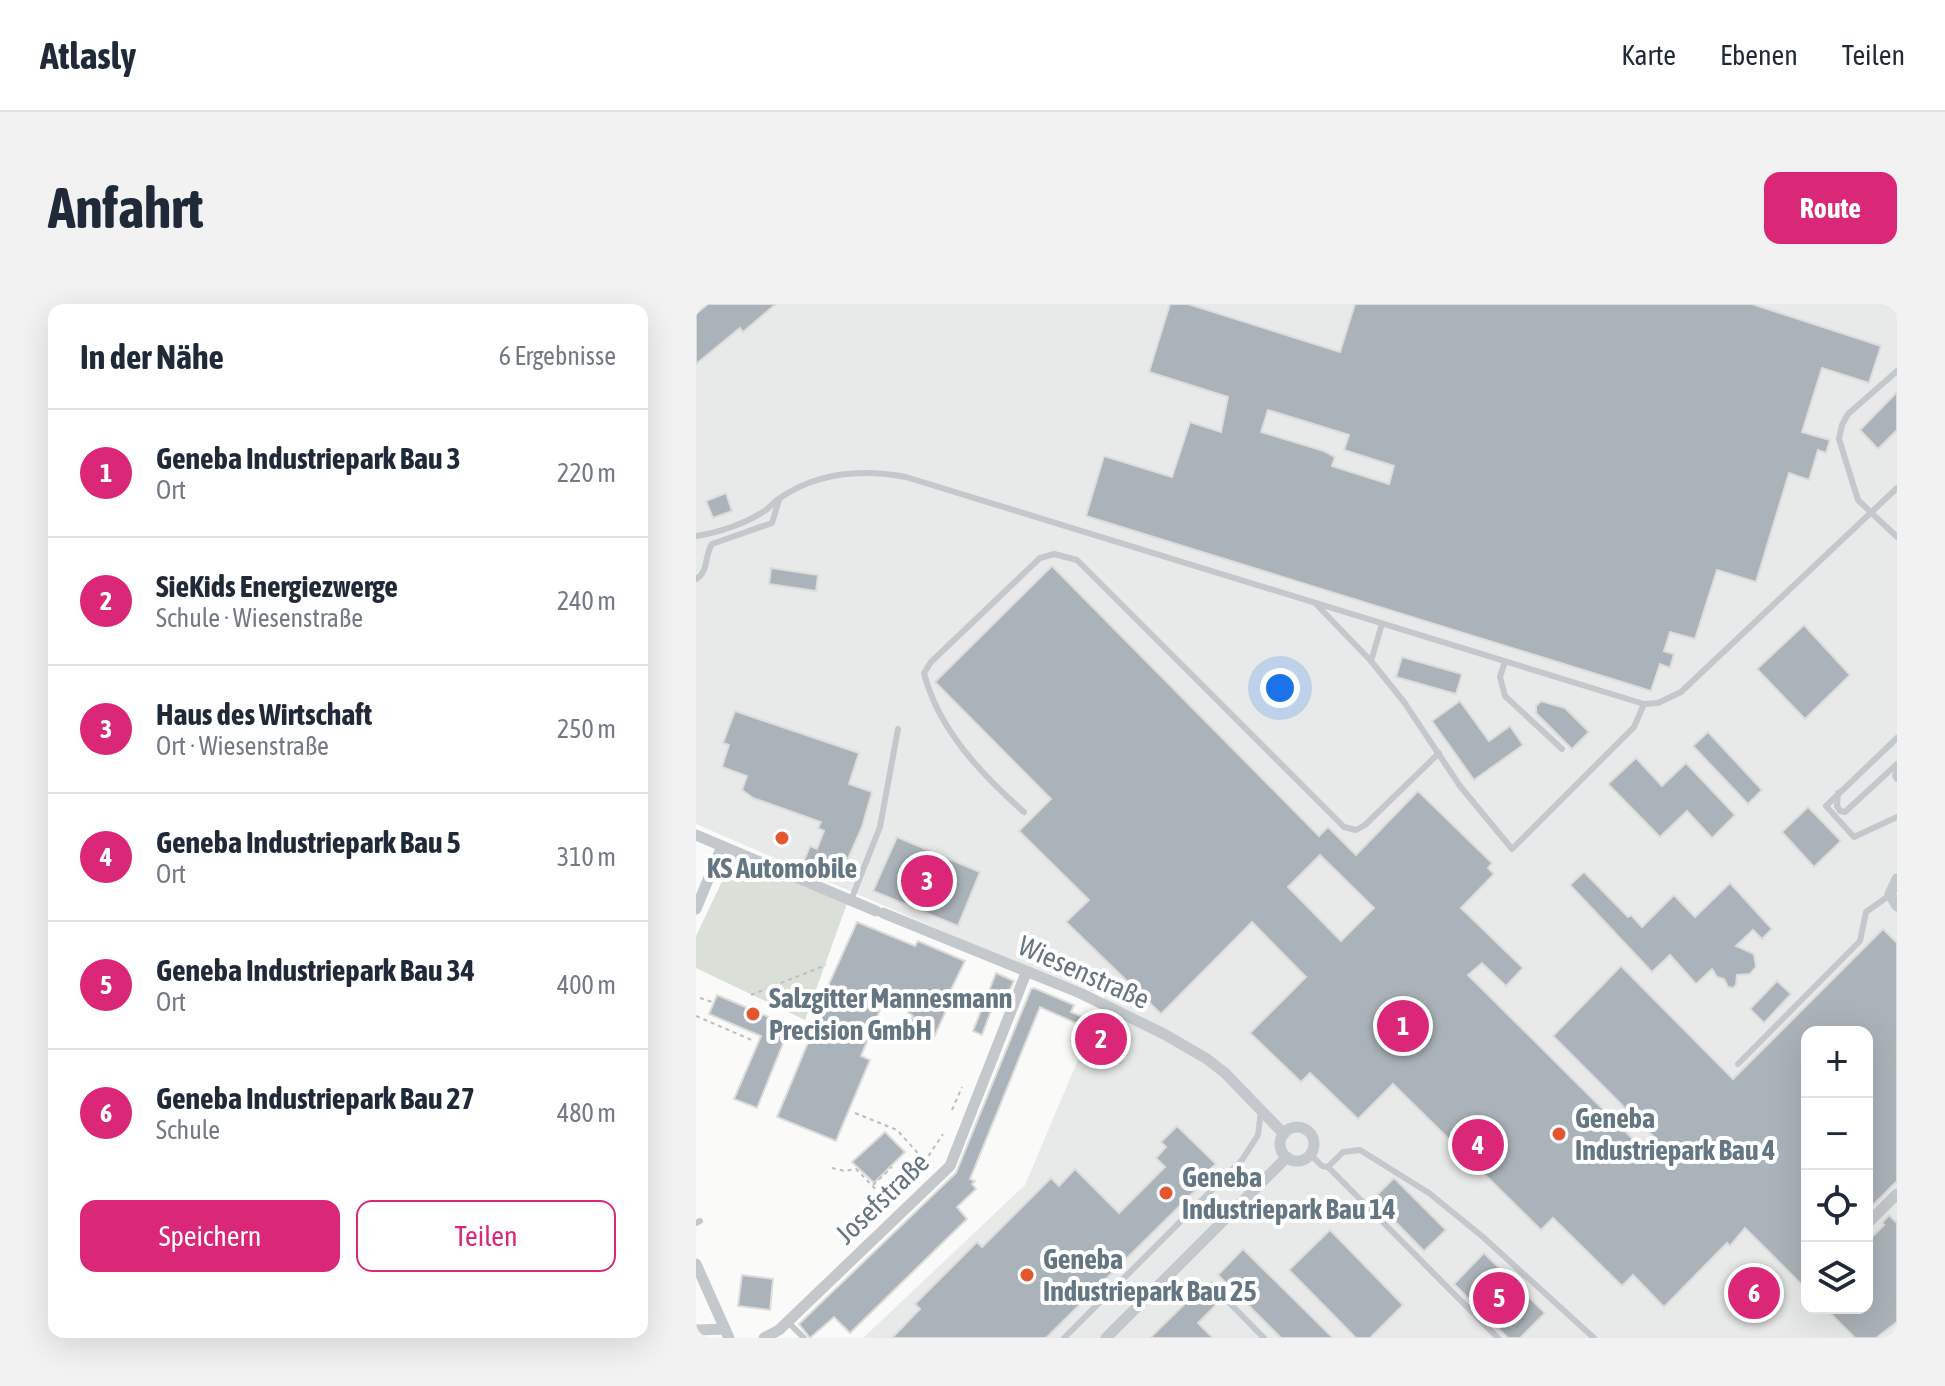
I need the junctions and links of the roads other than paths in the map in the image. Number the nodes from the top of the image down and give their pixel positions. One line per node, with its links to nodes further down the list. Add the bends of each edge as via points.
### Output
1 (1897, 371): 4 (lane, via 1848,414 1840,430 1855,493)
2 (1897, 488): 4 (lane)
3 (779, 499): 5 (lane, via 764,512); 7 (lane, via 772,523 712,544 704,572); 8 (lane, via 836,475 874,472 906,477)
4 (1872, 512): 6 (lane); 12 (lane, via 1681,692)
5 (696, 536)
6 (1897, 537)
7 (696, 579)
8 (1316, 604): 9 (lane); 10 (lane)
9 (1382, 624): 10 (lane); 11 (lane)
10 (1371, 661): 16 (lane)
11 (1505, 661): 12 (lane); 15 (lane, via 1500,677 1505,696)
12 (1644, 704): 16 (lane, via 1634,727 1512,849)
13 (898, 729): 27 (lane, via 880,827)
14 (1897, 738): 20 (lane)
15 (1562, 749)
16 (1439, 753): 21 (lane, via 1365,825 1356,830 1344,827 1077,560 1054,554 1040,558 924,673 957,740)
17 (1897, 764): 20 (lane, via 1845,812 1837,806)
18 (1897, 770): 19 (lane)
19 (1897, 779)
20 (1838, 793): 22 (lane, via 1827,809 1854,837)
21 (1024, 812)
22 (1897, 817)
23 (696, 835): 24 (street, Wiesenstraße)
24 (722, 846): 27 (street, Wiesenstraße); 29 (street)
25 (1897, 879): 26 (street)
26 (1890, 894): 28 (street); 31 (lane, via 1866,912 1860,941)
27 (851, 900): 30 (street, Wiesenstraße)
28 (1897, 906)
29 (696, 909)
30 (1026, 973): 32 (street, Wiesenstraße, via 1080,993 1207,1059); 41 (street, Josefstraße, via 950,1166)
31 (1738, 1064)
32 (1261, 1111): 33 (street, Wiesenstraße); 47 (lane, via 1250,1151)
33 (1284, 1134): 34 (street, via 1297,1127 1307,1130 1313,1140); 35 (street, via 1280,1144)
34 (1310, 1154): 35 (street, via 1300,1160); 36 (lane)
35 (1287, 1157): 48 (street)
36 (1328, 1167): 44 (lane); 50 (lane, via 1343,1152 1360,1150 1418,1186)
37 (1897, 1194): 38 (street)
38 (1873, 1218)
39 (696, 1264): 43 (street)
40 (1212, 1285): 49 (lane)
41 (788, 1322): 45 (street, Josefstraße); 46 (lane)
42 (696, 1330): 43 (street)
43 (723, 1332)
44 (1493, 1336)
45 (764, 1338)
46 (804, 1338)
47 (1064, 1338)
48 (1106, 1338)
49 (1264, 1338)
50 (1594, 1338)

